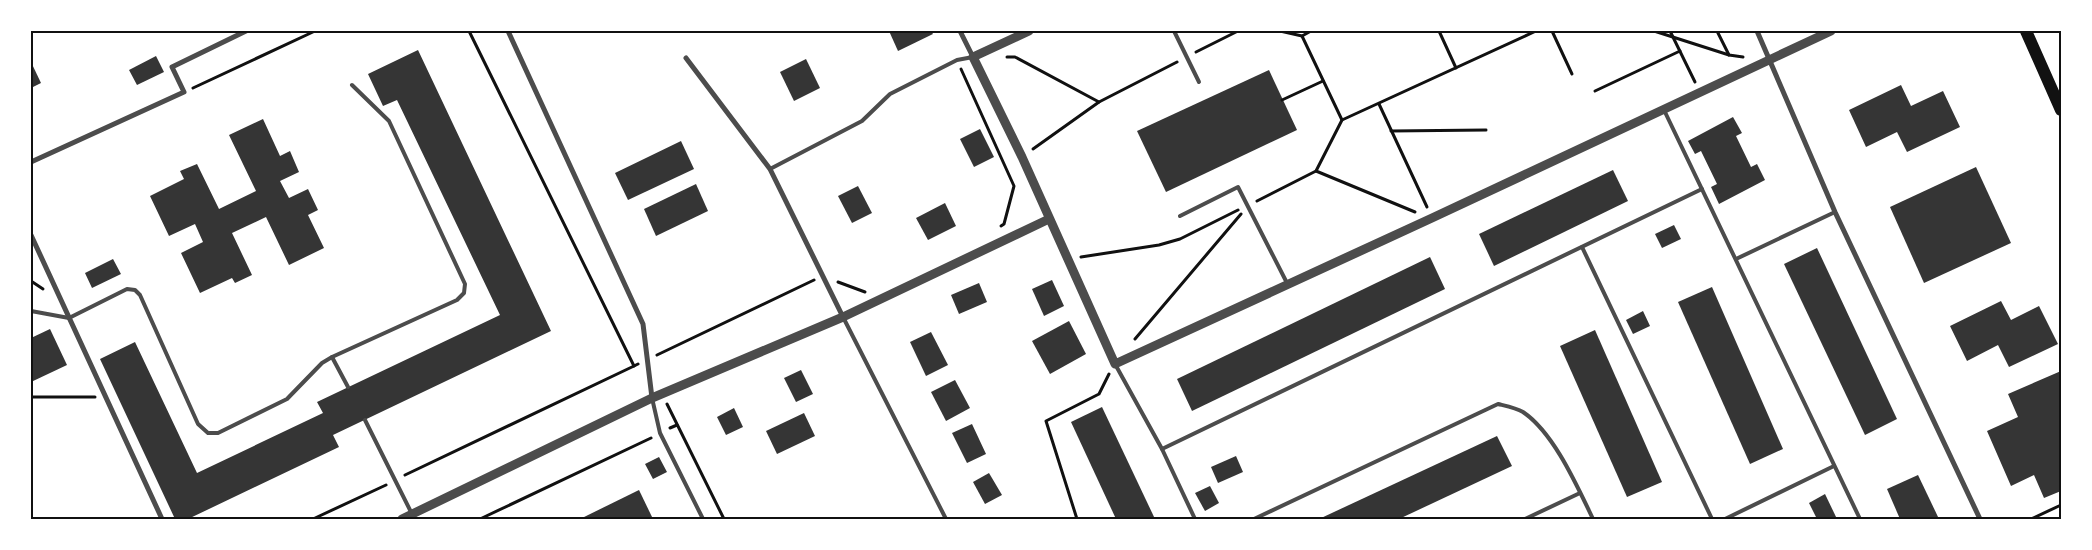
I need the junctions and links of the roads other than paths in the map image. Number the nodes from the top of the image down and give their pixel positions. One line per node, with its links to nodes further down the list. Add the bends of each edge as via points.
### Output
1 (246, 31): 16 (street, via 172,67 184,92)
2 (508, 31): 32 (street, via 643,324)
3 (960, 31): 10 (street)
4 (1029, 31): 10 (street)
5 (1174, 31): 12 (lane)
6 (1757, 31): 11 (street)
7 (1831, 31): 11 (street)
8 (2026, 31): 15 (main road)
9 (686, 58): 17 (street)
10 (974, 58): 17 (lane, via 957,60 890,94 862,121); 21 (street)
11 (1771, 60): 14 (street); 19 (street)
12 (1199, 82)
13 (352, 85): 29 (lane, via 389,121 465,284 464,293 457,300)
14 (1664, 110): 18 (lane); 25 (street)
15 (2061, 110)
16 (31, 162)
17 (770, 169): 27 (street)
18 (1702, 188): 23 (lane); 24 (lane)
19 (1836, 212): 24 (lane); 49 (street)
20 (1180, 216): 25 (lane, via 1238,187)
21 (1049, 219): 27 (street); 30 (street)
22 (31, 235): 28 (street)
23 (1582, 247): 34 (lane); 46 (lane)
24 (1736, 259): 35 (lane)
25 (1288, 285): 30 (street)
26 (31, 311): 28 (lane)
27 (843, 317): 32 (street); 41 (lane)
28 (69, 318): 29 (lane, via 127,289 135,290 198,424 208,433 218,433 287,399); 38 (street)
29 (332, 357): 31 (lane)
30 (1114, 364): 34 (lane)
31 (348, 387)
32 (652, 398): 37 (street); 40 (lane, via 660,433)
33 (365, 420): 37 (lane)
34 (1162, 449): 42 (lane)
35 (1834, 466): 47 (lane); 48 (lane)
36 (1580, 493): 43 (lane, via 1537,423 1522,411 1498,404); 44 (lane); 45 (lane)
37 (412, 514): 39 (street)
38 (162, 519)
39 (402, 519)
40 (703, 519)
41 (946, 519)
42 (1195, 519)
43 (1254, 519)
44 (1525, 519)
45 (1593, 519)
46 (1712, 519)
47 (1725, 519)
48 (1860, 519)
49 (1980, 519)

